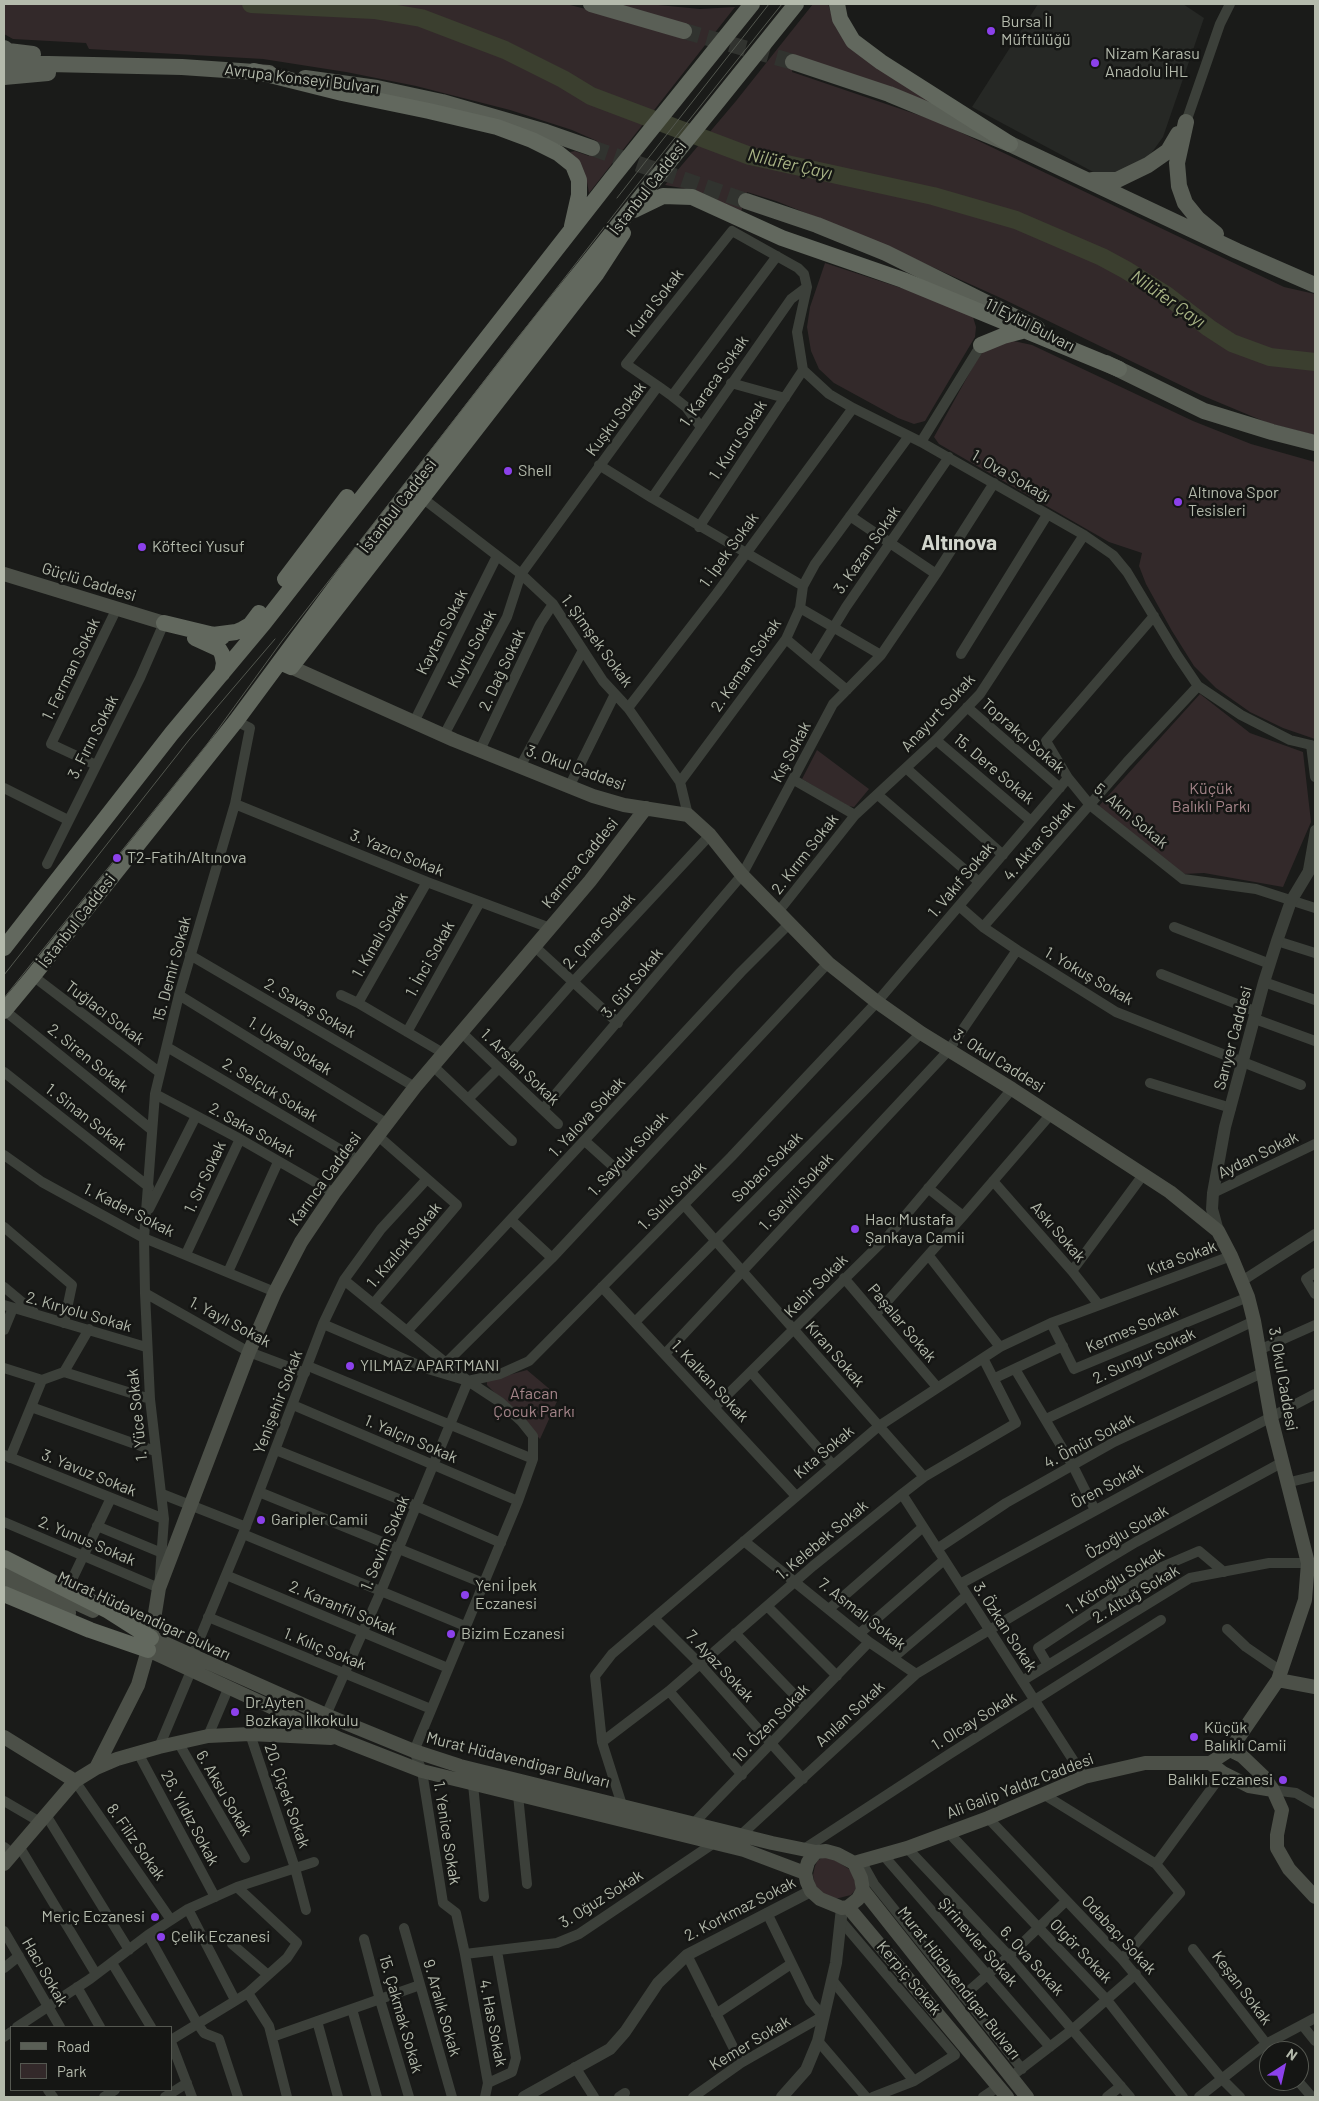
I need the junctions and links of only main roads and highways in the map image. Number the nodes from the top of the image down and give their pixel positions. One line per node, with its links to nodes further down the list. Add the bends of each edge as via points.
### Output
1 (591, 4): 5 (main road)
2 (752, 4): 17 (highway, İstanbul Caddesi)
3 (796, 4): 16 (highway, İstanbul Caddesi)
4 (836, 4): 12 (highway, via 840,19 853,41)
5 (684, 31)
6 (4, 48): 9 (main road)
7 (793, 62): 12 (main road, via 889,94)
8 (4, 63): 9 (main road, Avrupa Konseyi Bulvarı)
9 (123, 66): 10 (main road, Avrupa Konseyi Bulvarı); 11 (main road)
10 (254, 71): 13 (main road, Avrupa Konseyi Bulvarı, via 377,88 442,102); 17 (highway, via 429,110 532,140 573,165 579,180 579,195)
11 (4, 77)
12 (1010, 144): 14 (main road)
13 (592, 148)
14 (1088, 181): 18 (main road); 18 (main road, via 1116,180 1148,165 1168,151 1186,122 1177,162 1179,186 1185,203 1198,219)
15 (746, 201): 22 (main road, 11 Eylül Bulvarı, via 886,253)
16 (628, 213): 20 (highway, via 663,196 692,197 782,238 903,280); 28 (highway, İstanbul Caddesi, via 458,428); 28 (highway, via 624,233 597,273 421,497)
17 (572, 230): 26 (highway, İstanbul Caddesi); 27 (highway, via 539,253 250,625 236,632)
18 (1237, 251): 19 (main road)
19 (1315, 285)
20 (981, 312): 21 (highway); 21 (highway, via 985,330 981,344)
21 (1022, 331): 22 (highway)
22 (1119, 369): 23 (main road, 11 Eylül Bulvarı, via 1204,411)
23 (1315, 443)
24 (4, 574): 25 (main road, Güçlü Caddesi)
25 (164, 623): 27 (highway); 29 (highway, via 219,649 224,662)
26 (259, 628): 27 (highway, via 245,638); 29 (highway, İstanbul Caddesi)
27 (213, 635)
28 (286, 661): 30 (main road, 3. Okul Caddesi, via 414,722 520,767 608,801); 32 (highway, İstanbul Caddesi)
29 (222, 674): 31 (highway, İstanbul Caddesi)
30 (646, 808): 34 (main road, 3. Okul Caddesi, via 688,815 828,963 876,1002 1170,1192 1218,1231 1248,1297 1281,1463); 38 (main road, Karınca Caddesi, via 590,881 386,1123 301,1242 248,1352 159,1588)
31 (4, 948)
32 (4, 1011)
33 (4, 1558): 38 (highway, via 108,1610)
34 (1312, 1563): 40 (main road, 3. Okul Caddesi, via 1305,1600)
35 (4, 1570): 38 (main road, Murat Hüdavendigar Bulvarı)
36 (4, 1584): 38 (main road, Murat Hüdavendigar Bulvarı)
37 (4, 1594): 38 (highway, via 90,1630)
38 (149, 1644): 39 (main road, Murat Hüdavendigar Bulvarı); 46 (main road, Karınca Caddesi, via 138,1685)
39 (191, 1664): 43 (main road, Murat Hüdavendigar Bulvarı, via 228,1688); 49 (main road, Murat Hüdavendigar Bulvarı, via 460,1766)
40 (1279, 1675): 41 (main road); 44 (main road, 3. Okul Caddesi)
41 (1315, 1687)
42 (4, 1737): 47 (main road)
43 (340, 1739): 46 (main road, via 250,1734 208,1736 159,1747); 52 (main road, Murat Hüdavendigar Bulvarı, via 422,1771 744,1850)
44 (1230, 1750): 45 (main road); 48 (main road, via 1242,1756)
45 (1210, 1763): 48 (main road, via 1250,1786); 51 (main road, Ali Galip Yaldız Caddesi, via 1144,1764 1084,1777 988,1818 884,1856)
46 (96, 1768): 47 (main road)
47 (75, 1781): 50 (main road)
48 (1273, 1790): 54 (main road, via 1282,1810 1277,1848 1289,1869)
49 (810, 1851): 51 (main road, via 826,1851); 52 (main road)
50 (10, 1853)
51 (857, 1862): 53 (main road)
52 (805, 1873): 55 (main road, via 811,1891)
53 (863, 1890): 55 (main road); 57 (main road, Murat Hüdavendigar Bulvarı, via 1016,2073)
54 (1315, 1897)
55 (844, 1912): 56 (main road, Murat Hüdavendigar Bulvarı)
56 (992, 2095)
57 (1027, 2097)

